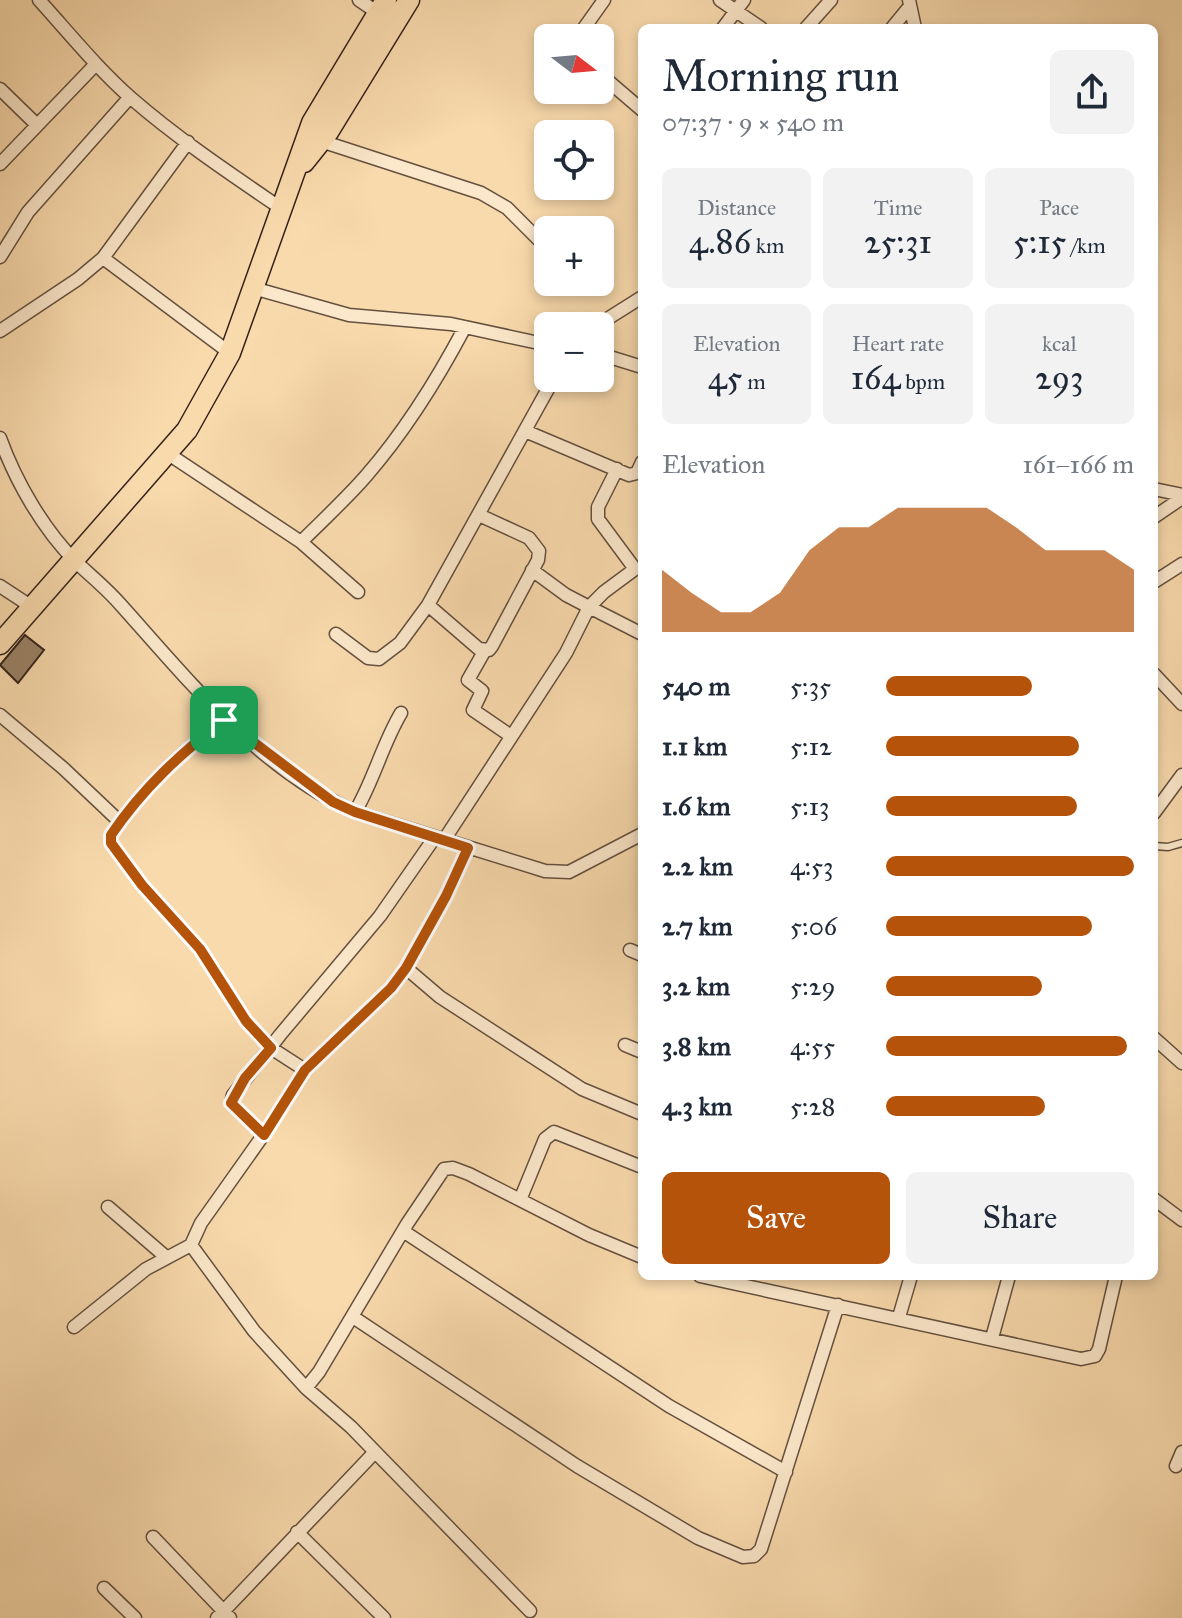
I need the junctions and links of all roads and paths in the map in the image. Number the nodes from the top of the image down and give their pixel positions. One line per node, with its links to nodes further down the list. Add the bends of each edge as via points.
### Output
1 (39, 0): 17 (street)
2 (359, 0): 9 (street)
3 (409, 0): 23 (main road)
4 (604, 0): 11 (street)
5 (720, 0): 10 (street)
6 (744, 0): 10 (street)
7 (831, 0): 14 (street)
8 (909, 3): 15 (street); 16 (street)
9 (382, 7): 26 (main road, via 312,123)
10 (735, 12): 12 (street); 13 (street)
11 (587, 24)
12 (726, 24)
13 (754, 24)
14 (810, 24)
15 (895, 24)
16 (914, 24)
17 (96, 64): 20 (street); 22 (street)
18 (614, 86): 21 (street)
19 (0, 89): 22 (street)
20 (130, 97): 24 (street); 29 (street, via 28,212)
21 (638, 107)
22 (37, 125): 25 (street)
23 (321, 141): 26 (main road); 28 (street, via 481,193 507,208)
24 (188, 142): 27 (street); 30 (street)
25 (0, 164)
26 (294, 174): 27 (main road)
27 (279, 207): 31 (main road)
28 (534, 235)
29 (0, 257)
30 (103, 258): 35 (street); 37 (street)
31 (253, 288): 34 (street, via 349,315); 37 (main road)
32 (638, 299): 33 (street)
33 (614, 313)
34 (465, 327): 36 (street); 50 (street, via 401,432)
35 (0, 331)
36 (534, 342)
37 (230, 353): 43 (main road, via 187,430)
38 (614, 358): 39 (street)
39 (638, 366)
40 (546, 392): 41 (street)
41 (525, 431): 45 (street); 49 (street)
42 (0, 438): 51 (street, via 31,503)
43 (167, 453): 50 (street); 51 (main road)
44 (638, 468): 45 (street, via 633,475)
45 (617, 469): 53 (street, via 597,513)
46 (1158, 490): 47 (street)
47 (1182, 496): 48 (street)
48 (1158, 514)
49 (479, 515): 54 (street, via 536,544 538,560); 58 (street)
50 (301, 542): 57 (street)
51 (74, 560): 59 (main road); 69 (street, via 112,594)
52 (1182, 564): 55 (street)
53 (638, 566): 60 (street)
54 (532, 570): 60 (street); 64 (street, via 492,646)
55 (1158, 579)
56 (0, 586): 59 (street)
57 (358, 592)
58 (428, 605): 62 (street, via 400,643 379,659 368,658); 64 (street)
59 (32, 607): 63 (main road)
60 (589, 607): 61 (street); 70 (street, via 566,653)
61 (638, 632)
62 (336, 634)
63 (0, 644)
64 (485, 650): 70 (street, via 468,680 482,691 473,710)
65 (1158, 678): 66 (street)
66 (1182, 704)
67 (401, 713): 73 (street)
68 (0, 715): 74 (street)
69 (224, 720): 73 (street, via 333,802); 74 (street, via 177,756)
70 (511, 736): 76 (street)
71 (1182, 775): 72 (street)
72 (1158, 808)
73 (355, 812): 76 (street)
74 (120, 822): 83 (street, via 111,835 115,850 200,949 246,1021)
75 (638, 836): 79 (street, via 569,872 545,871)
76 (439, 839): 79 (street); 83 (street)
77 (1182, 843): 78 (lane)
78 (1158, 846)
79 (468, 848): 80 (street)
80 (406, 968): 86 (street); 87 (street, via 440,997 562,1077)
81 (1158, 1042): 85 (street)
82 (625, 1045): 84 (street)
83 (271, 1048): 86 (street); 88 (street, via 231,1103)
84 (638, 1050)
85 (1182, 1063)
86 (305, 1070): 88 (street)
87 (638, 1112)
88 (264, 1135): 95 (street)
89 (638, 1165): 90 (street, via 554,1132 545,1139)
90 (520, 1200): 94 (street, via 469,1174 444,1169); 96 (street)
91 (1158, 1202): 93 (street)
92 (108, 1207): 97 (street)
93 (1182, 1220)
94 (403, 1231): 103 (street); 111 (street, via 657,1399)
95 (191, 1245): 97 (street); 107 (street, via 254,1331)
96 (638, 1255)
97 (166, 1257): 105 (street)
98 (719, 1280): 102 (street)
99 (910, 1280): 104 (street)
100 (1008, 1280): 106 (street)
101 (1115, 1280): 106 (street, via 1095,1356 1081,1359)
102 (838, 1305): 104 (street); 111 (street)
103 (353, 1317): 107 (street); 111 (street, via 577,1466 698,1538 743,1557 761,1549)
104 (899, 1317): 106 (street)
105 (74, 1327)
106 (992, 1338)
107 (306, 1388): 109 (street)
108 (1182, 1452): 110 (street)
109 (374, 1453): 112 (street); 115 (street)
110 (1176, 1466)
111 (786, 1472)
112 (297, 1532): 116 (street); 118 (street)
113 (153, 1537): 116 (street)
114 (104, 1588): 117 (street)
115 (530, 1611)
116 (223, 1616)
117 (135, 1618)
118 (384, 1618)

